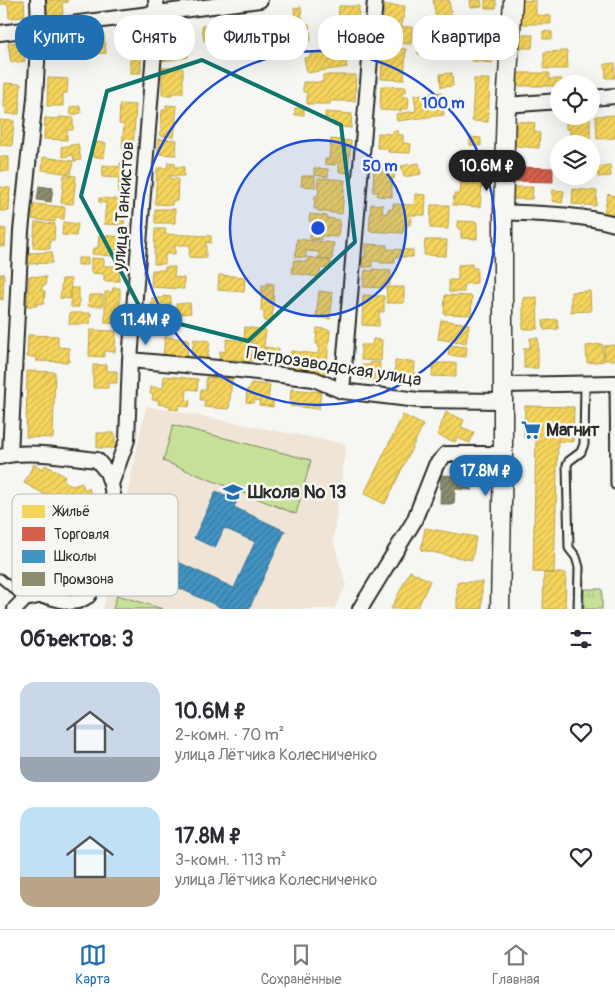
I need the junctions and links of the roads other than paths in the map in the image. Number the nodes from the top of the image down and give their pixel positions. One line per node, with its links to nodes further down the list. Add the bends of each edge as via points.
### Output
1 (38, 0): 6 (street)
2 (260, 0): 5 (street)
3 (375, 0): 20 (street)
4 (513, 0): 14 (street)
5 (157, 7): 7 (street); 17 (street, улица Танкистов)
6 (39, 15)
7 (104, 16)
8 (15, 31): 9 (street)
9 (0, 33)
10 (37, 60): 23 (street)
11 (615, 96): 12 (street)
12 (600, 97)
13 (550, 102): 14 (street)
14 (506, 105): 15 (street)
15 (503, 212): 16 (street, via 559,215); 21 (street)
16 (615, 224)
17 (130, 360): 20 (street, Петрозаводская улица, via 314,379); 24 (street, улица Танкистов, via 127,440)
18 (614, 383): 19 (street, Петрозаводская улица); 25 (lane)
19 (585, 384): 21 (street, Петрозаводская улица); 35 (lane, via 584,444 581,452 567,465 569,548 579,568)
20 (342, 391): 21 (street, Петрозаводская улица, via 418,400)
21 (503, 393): 22 (street)
22 (503, 454): 33 (street, via 446,454 436,465 414,521); 34 (street)
23 (5, 456): 24 (street, via 30,454 97,460)
24 (111, 484): 26 (street)
25 (615, 485)
26 (113, 494)
27 (0, 578): 28 (lane)
28 (12, 594)
29 (40, 596): 32 (street)
30 (46, 596): 31 (street, via 69,602)
31 (88, 596)
32 (20, 604)
33 (360, 609)
34 (500, 609)
35 (578, 609)

